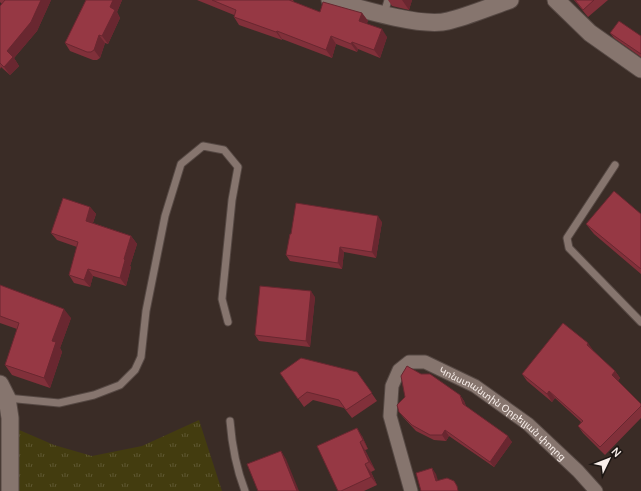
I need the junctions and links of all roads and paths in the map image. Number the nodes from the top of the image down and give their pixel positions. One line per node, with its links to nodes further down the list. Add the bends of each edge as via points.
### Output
1 (330, 0): 4 (street)
2 (510, 0): 4 (street, via 447,22 413,20)
3 (556, 0): 5 (street, via 590,33)
4 (386, 7)
5 (641, 69)
6 (615, 165): 8 (lane, via 567,238 569,248)
7 (228, 322): 9 (lane, via 222,299 238,167 224,150 203,146 180,164 165,216 146,311 141,357 135,370 120,385 94,395 59,402)
8 (641, 322)
9 (4, 391): 11 (street, via 10,418)
10 (230, 421): 12 (lane, via 232,449)
11 (10, 491)
12 (245, 491)
13 (411, 491): 14 (street, Կոնստանտին Օրբելյան փողոց, via 390,416 392,386 399,370 409,362 425,362 475,386 528,424)
14 (596, 491)

